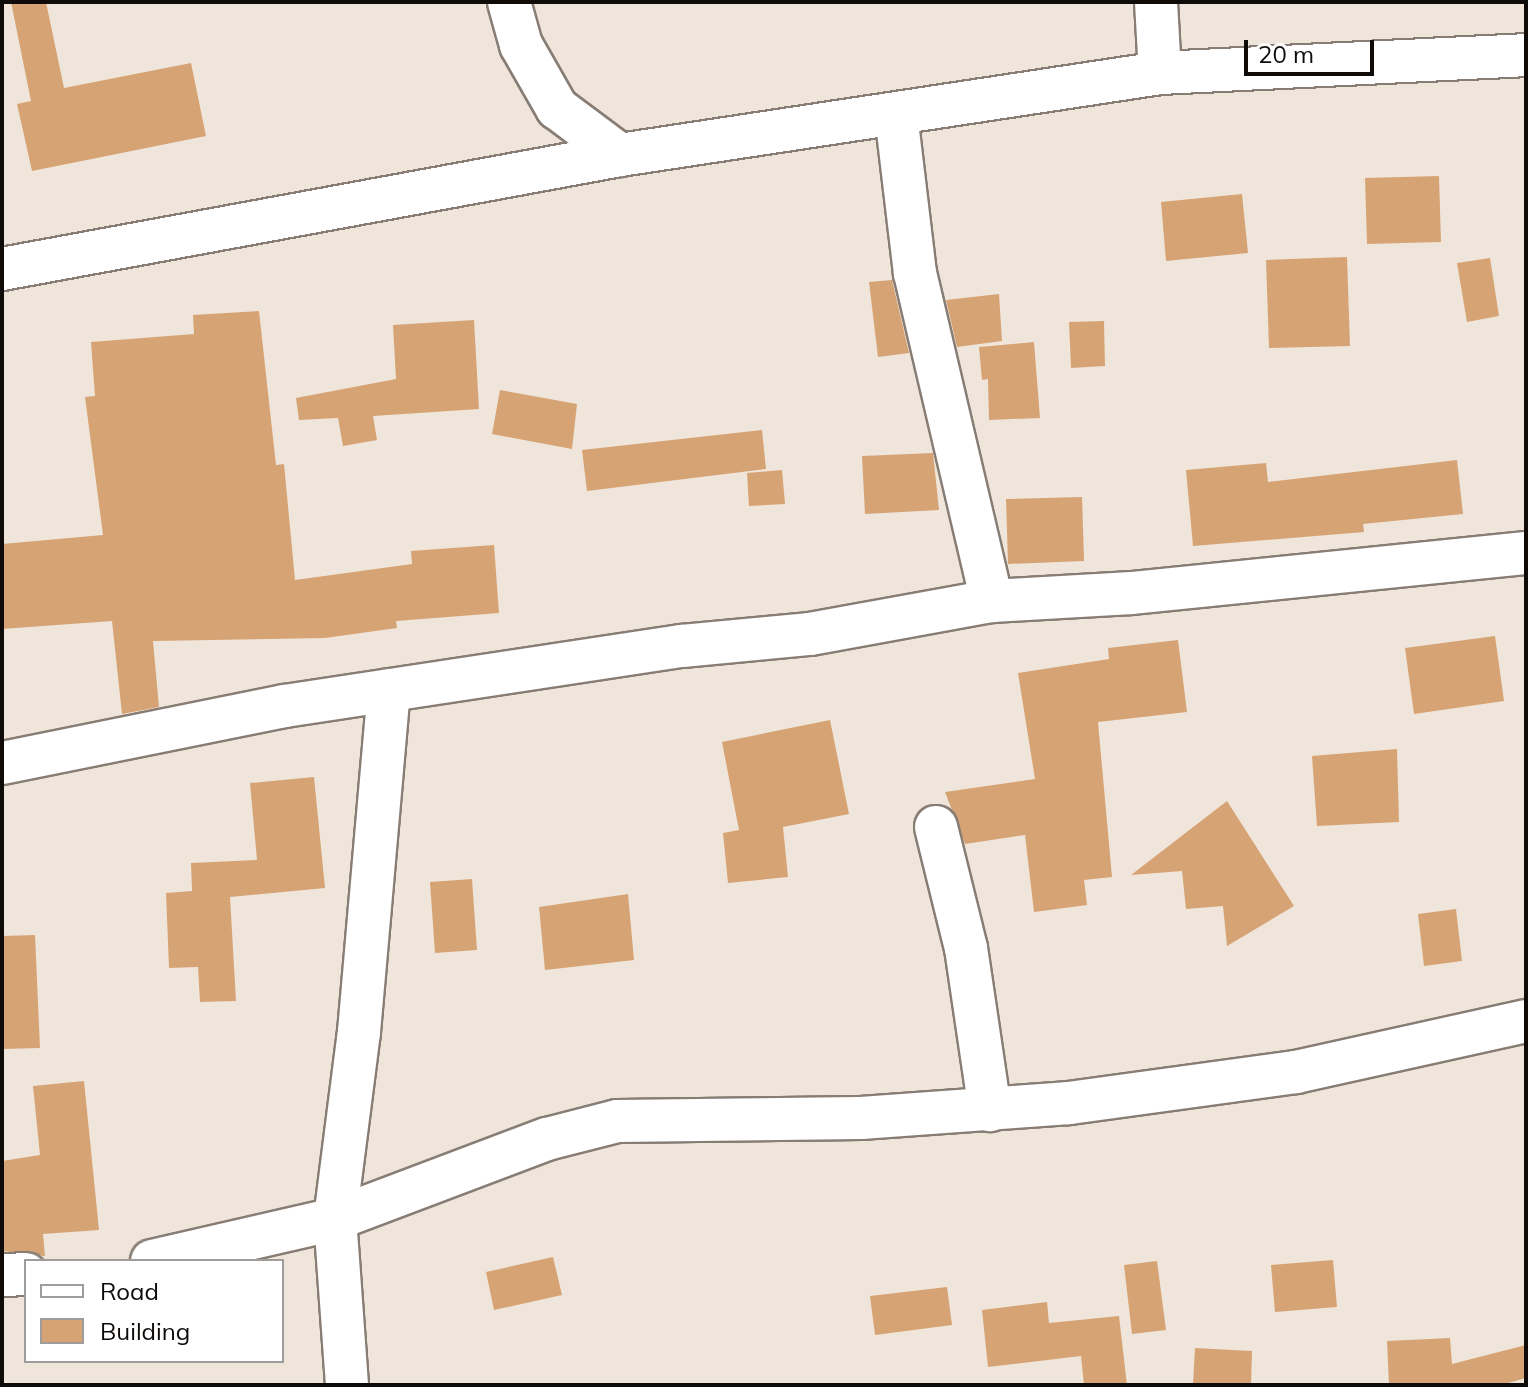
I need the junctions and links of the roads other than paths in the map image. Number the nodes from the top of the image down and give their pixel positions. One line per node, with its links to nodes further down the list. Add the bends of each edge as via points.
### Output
1 (509, 2): 6 (street, via 521,45 557,108)
2 (1156, 2): 4 (street)
3 (1526, 55): 4 (street)
4 (1160, 73): 5 (street)
5 (896, 114): 6 (street); 9 (street, via 915,273)
6 (620, 155): 7 (street)
7 (2, 269)
8 (1526, 553): 9 (street, via 1132,593)
9 (992, 601): 10 (street, via 810,634 682,646)
10 (389, 690): 11 (street); 15 (street, via 359,1032)
11 (2, 763)
12 (936, 827): 14 (street, via 966,948)
13 (1526, 1021): 14 (street, via 1220,1085)
14 (990, 1110): 15 (street, via 617,1121 547,1139)
15 (335, 1219): 16 (street); 19 (street)
16 (161, 1259)
17 (24, 1274): 18 (street)
18 (2, 1275)
19 (347, 1385)

